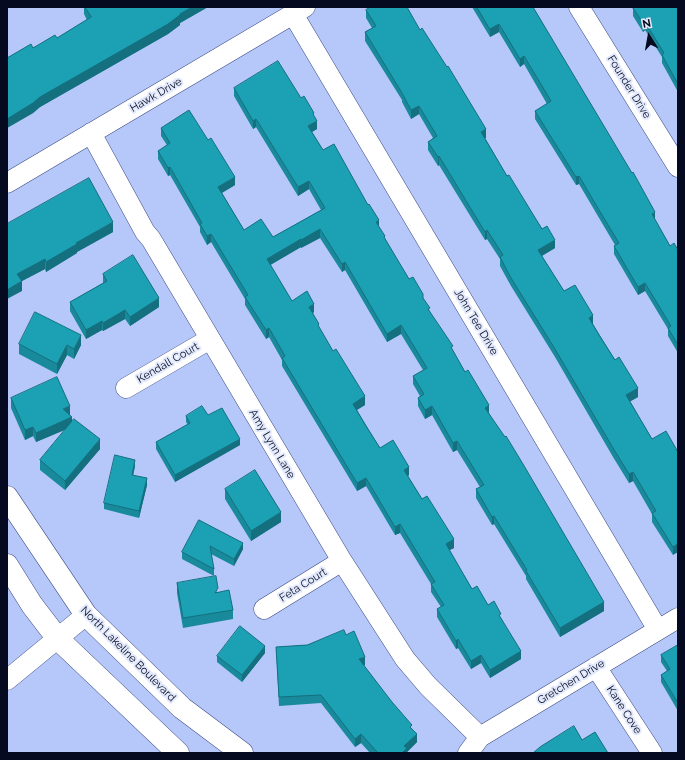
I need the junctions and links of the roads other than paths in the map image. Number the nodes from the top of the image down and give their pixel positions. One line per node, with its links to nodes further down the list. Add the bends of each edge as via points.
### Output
1 (580, 7): 4 (street, Founder Drive)
2 (299, 10): 3 (street, Hawk Drive); 14 (street, John Tee Drive)
3 (91, 133): 5 (street, Hawk Drive); 6 (street, Amy Lynn Lane, via 145,232)
4 (678, 167)
5 (7, 183)
6 (210, 339): 7 (street, Kendall Court); 9 (street, Amy Lynn Lane)
7 (126, 388)
8 (7, 497): 12 (main road, North Lakeline Boulevard)
9 (342, 561): 11 (street, Feta Court); 18 (street, Amy Lynn Lane, via 405,659 428,686)
10 (7, 565): 15 (main road, via 32,605)
11 (264, 609)
12 (86, 615): 15 (street); 20 (main road, North Lakeline Boulevard, via 182,708)
13 (678, 618): 14 (street, Gretchen Drive)
14 (658, 630): 16 (street, Gretchen Drive)
15 (58, 639): 17 (street); 19 (main road)
16 (596, 667): 18 (street, Gretchen Drive); 22 (street, Kane Cove)
17 (7, 680)
18 (480, 737): 21 (street, Gretchen Drive)
19 (178, 753)
20 (242, 753)
21 (468, 753)
22 (652, 753)

